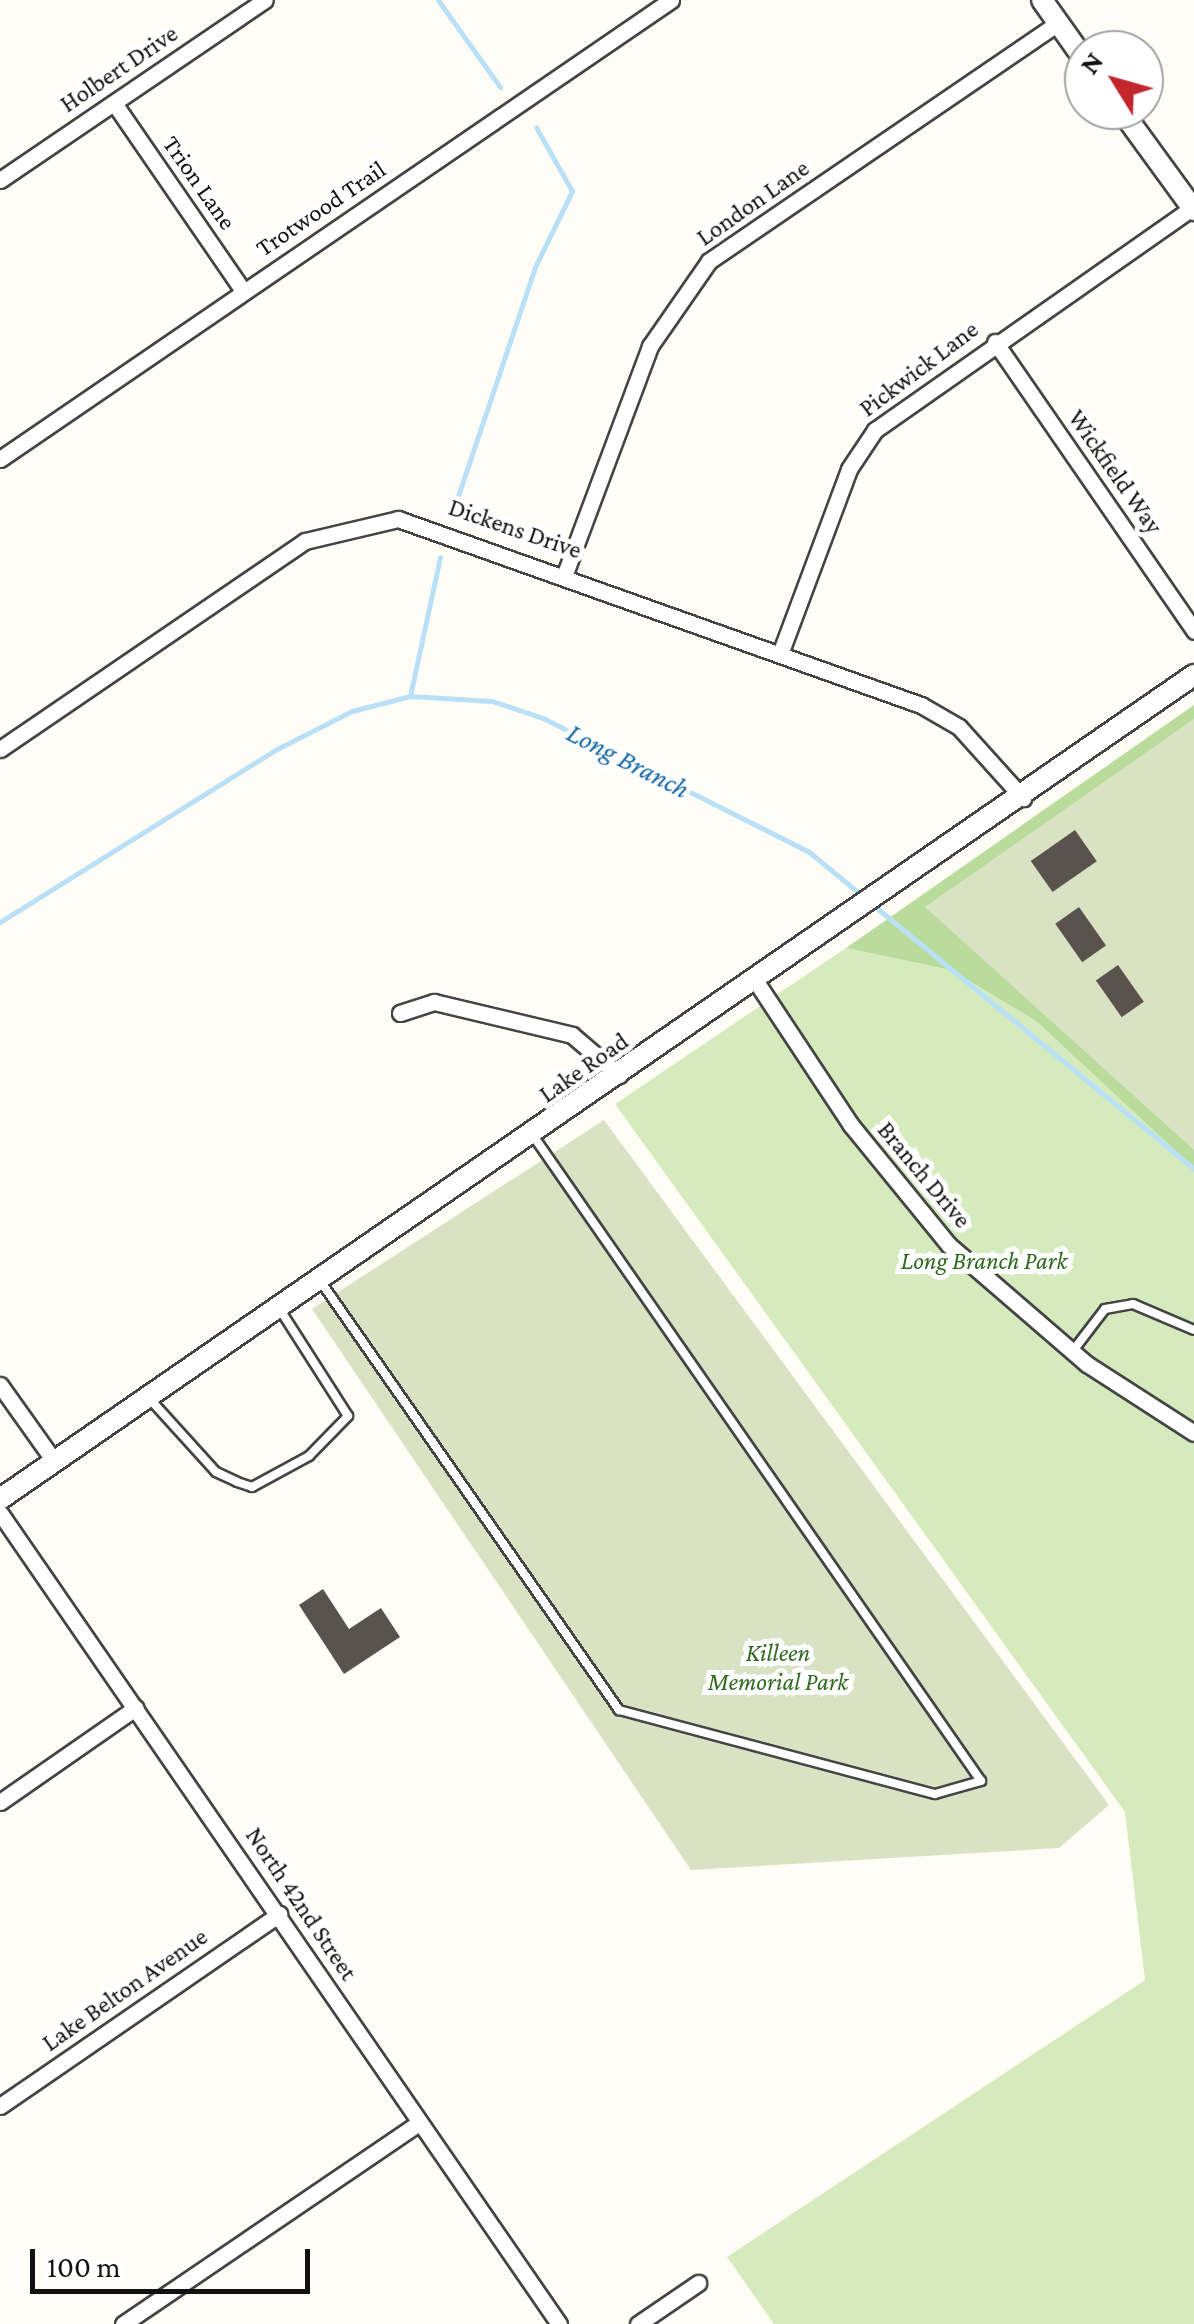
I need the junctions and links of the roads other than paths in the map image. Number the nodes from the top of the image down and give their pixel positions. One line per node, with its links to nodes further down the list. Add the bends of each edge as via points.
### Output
1 (266, 0): 6 (street, Holbert Drive)
2 (671, 0): 10 (street, Trotwood Trail)
3 (1042, 0): 4 (street)
4 (1058, 23): 5 (street); 13 (street, London Lane, via 708,261 650,346)
5 (1064, 31)
6 (114, 103): 8 (street, Holbert Drive); 10 (street, Trion Lane)
7 (1136, 130): 9 (street)
8 (0, 180)
9 (1193, 209): 11 (street, Pickwick Lane)
10 (244, 292): 12 (street, Trotwood Trail)
11 (996, 342): 14 (street, Wickfield Way); 15 (street, Pickwick Lane, via 875,430 849,469)
12 (0, 460)
13 (566, 571): 15 (street, Dickens Drive); 17 (street, Dickens Drive, via 398,519 336,528)
14 (1194, 631)
15 (780, 654): 18 (street, Dickens Drive, via 922,704 959,727)
16 (1194, 674): 18 (street, Lake Road)
17 (0, 749)
18 (1022, 798): 19 (street, Lake Road)
19 (755, 980): 21 (street, Lake Road); 26 (street, Branch Drive, via 913,1206)
20 (400, 1013): 21 (street, via 434,1002 572,1035)
21 (618, 1074): 22 (street, Lake Road)
22 (532, 1134): 23 (street, Lake Road); 23 (lane, via 981,1781 935,1794 619,1710)
23 (318, 1279): 24 (street, Lake Road)
24 (279, 1308): 28 (street, Lake Road); 28 (lane, via 348,1416 309,1456 252,1486 237,1482 216,1472)
25 (1194, 1330): 26 (lane, via 1133,1304 1106,1310)
26 (1072, 1352): 29 (street, Branch Drive)
27 (0, 1384): 30 (street)
28 (148, 1398): 30 (street, Lake Road)
29 (1194, 1433)
30 (54, 1461): 31 (street, Lake Road)
31 (0, 1499)
32 (0, 1513): 33 (street, North 42nd Street)
33 (135, 1708): 34 (street); 35 (street, North 42nd Street)
34 (0, 1802)
35 (279, 1914): 36 (street, Lake Belton Avenue); 37 (street, North 42nd Street)
36 (0, 2106)
37 (420, 2123): 39 (street); 40 (street, North 42nd Street)
38 (698, 2282): 41 (street)
39 (123, 2324)
40 (559, 2324)
41 (638, 2324)

